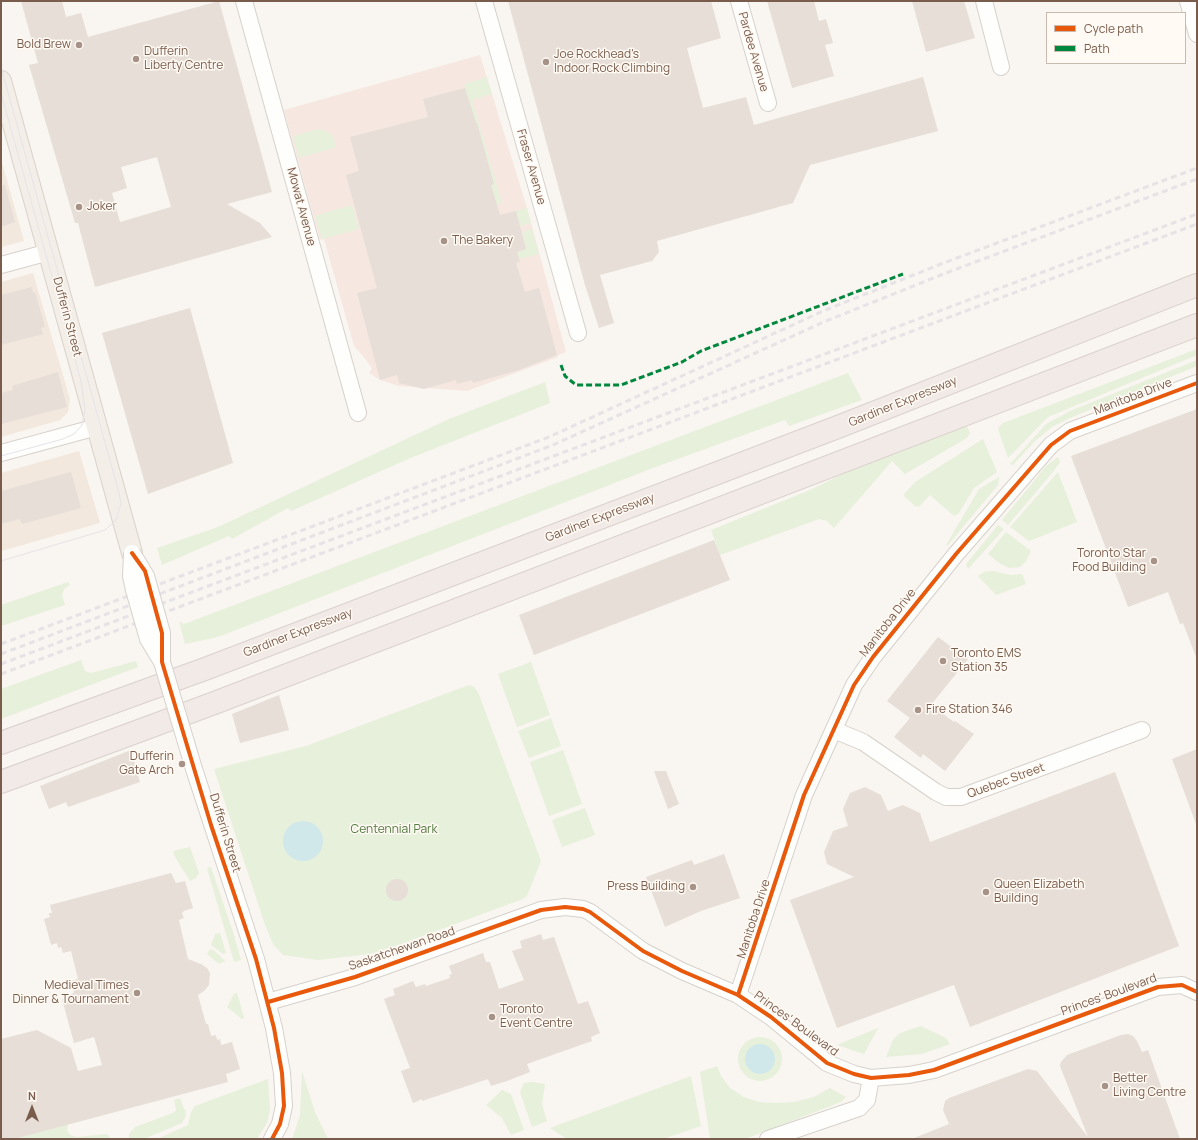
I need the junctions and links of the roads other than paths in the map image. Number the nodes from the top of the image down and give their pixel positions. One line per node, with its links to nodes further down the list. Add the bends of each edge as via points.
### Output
1 (244, 1): 16 (street, Mowat Avenue)
2 (484, 1): 14 (street, Fraser Avenue)
3 (739, 1): 9 (street, Pardee Avenue)
4 (984, 1): 7 (street)
5 (1188, 1): 6 (street)
6 (1197, 34)
7 (1000, 67)
8 (1, 81): 10 (main road, Dufferin Street)
9 (768, 103)
10 (49, 252): 11 (street); 17 (main road, Dufferin Street)
11 (1, 265)
12 (1197, 286): 22 (highway, Gardiner Expressway, via 843,425 205,669)
13 (1197, 325): 23 (highway, via 224,699)
14 (578, 333)
15 (1197, 383): 20 (street, Manitoba Drive, via 1070,431 1051,445 956,554 873,657 854,686)
16 (358, 413)
17 (97, 427): 18 (street); 19 (main road, Dufferin Street)
18 (1, 453)
19 (132, 552): 27 (street, Dufferin Street, bridge, via 145,571 162,633 162,662)
20 (834, 730): 21 (street, Quebec Street, via 863,742 946,797 962,797); 26 (street, Manitoba Drive, via 804,795)
21 (1142, 730)
22 (1, 743)
23 (1, 782)
24 (541, 910): 26 (street, Princes' Boulevard, via 564,907 590,912 643,951); 27 (street, Saskatchewan Road, via 355,977)
25 (1193, 990): 28 (street, Princes' Boulevard, via 1174,985 1158,987 934,1070)
26 (738, 995): 28 (street, Princes' Boulevard, via 772,1017 827,1062 854,1074)
27 (268, 1002): 29 (street, Dufferin Street, via 282,1073 284,1106 280,1124)
28 (871, 1078): 30 (street, via 867,1100 859,1108)
29 (272, 1139)
30 (768, 1139)

